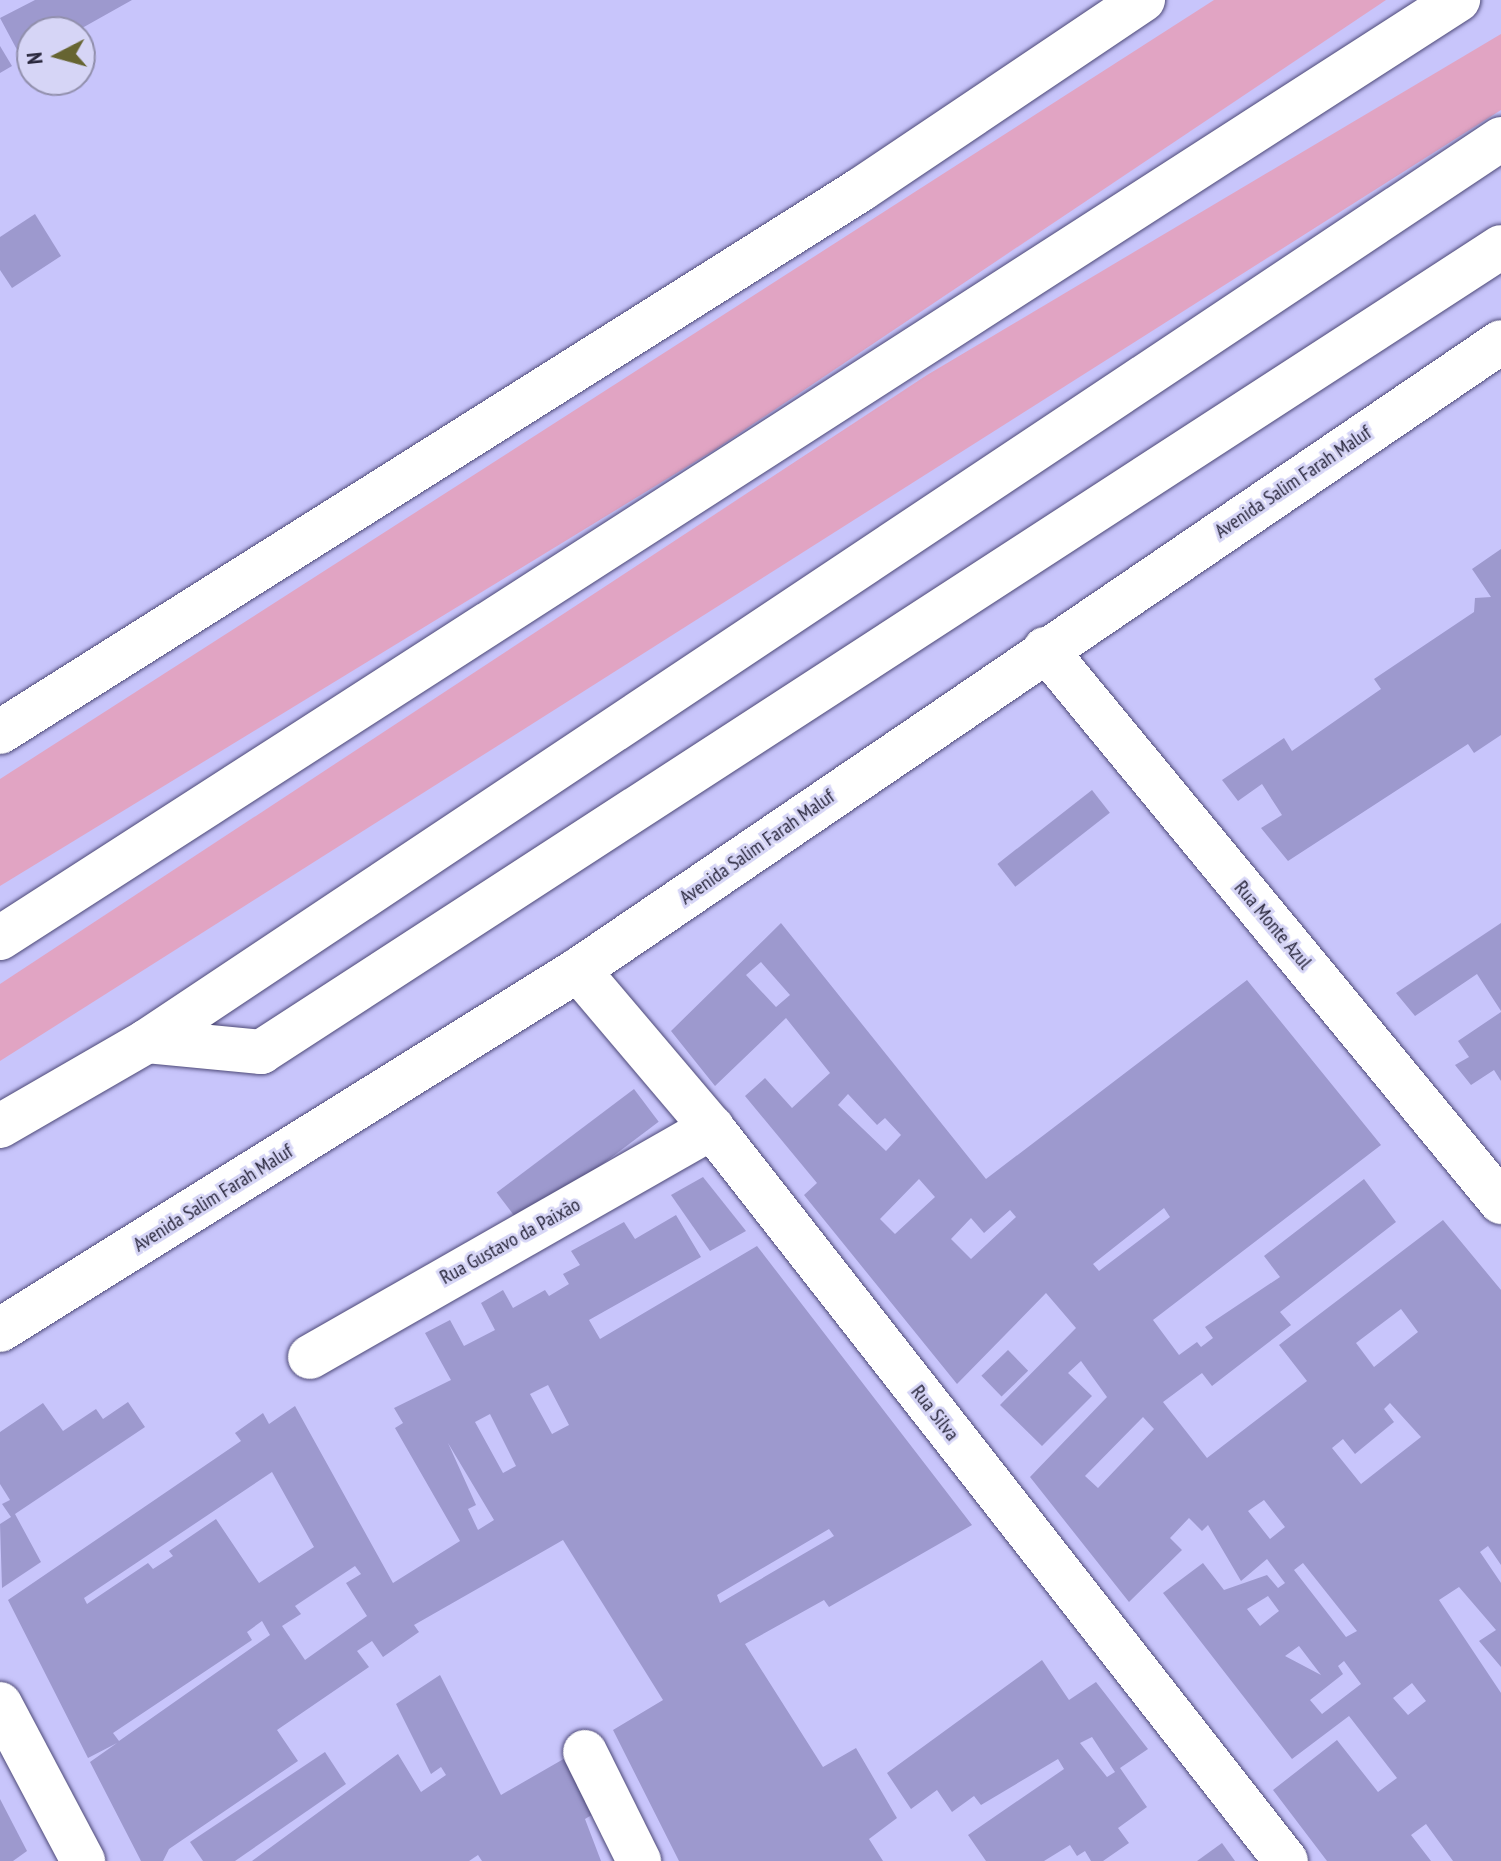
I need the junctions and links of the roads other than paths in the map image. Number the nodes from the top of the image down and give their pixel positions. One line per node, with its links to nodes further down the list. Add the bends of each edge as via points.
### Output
1 (1143, 0): 7 (main road, via 846,198)
2 (1458, 0): 8 (main road)
3 (1501, 139): 10 (main road)
4 (1501, 247): 10 (main road, via 261,1052)
5 (1501, 342): 6 (main road, Avenida Salim Farah Maluf)
6 (1045, 649): 9 (main road, Avenida Salim Farah Maluf); 13 (main road, Rua Monte Azul)
7 (0, 732)
8 (0, 938)
9 (578, 970): 12 (main road, Rua Silva); 14 (main road, Avenida Salim Farah Maluf)
10 (147, 1041): 11 (main road)
11 (0, 1126)
12 (712, 1128): 15 (main road, Rua Gustavo da Paixão); 20 (main road, Rua Silva)
13 (1494, 1180)
14 (0, 1330)
15 (310, 1357)
16 (0, 1704): 18 (main road)
17 (585, 1752): 19 (main road)
18 (83, 1861)
19 (639, 1861)
20 (1286, 1861)

